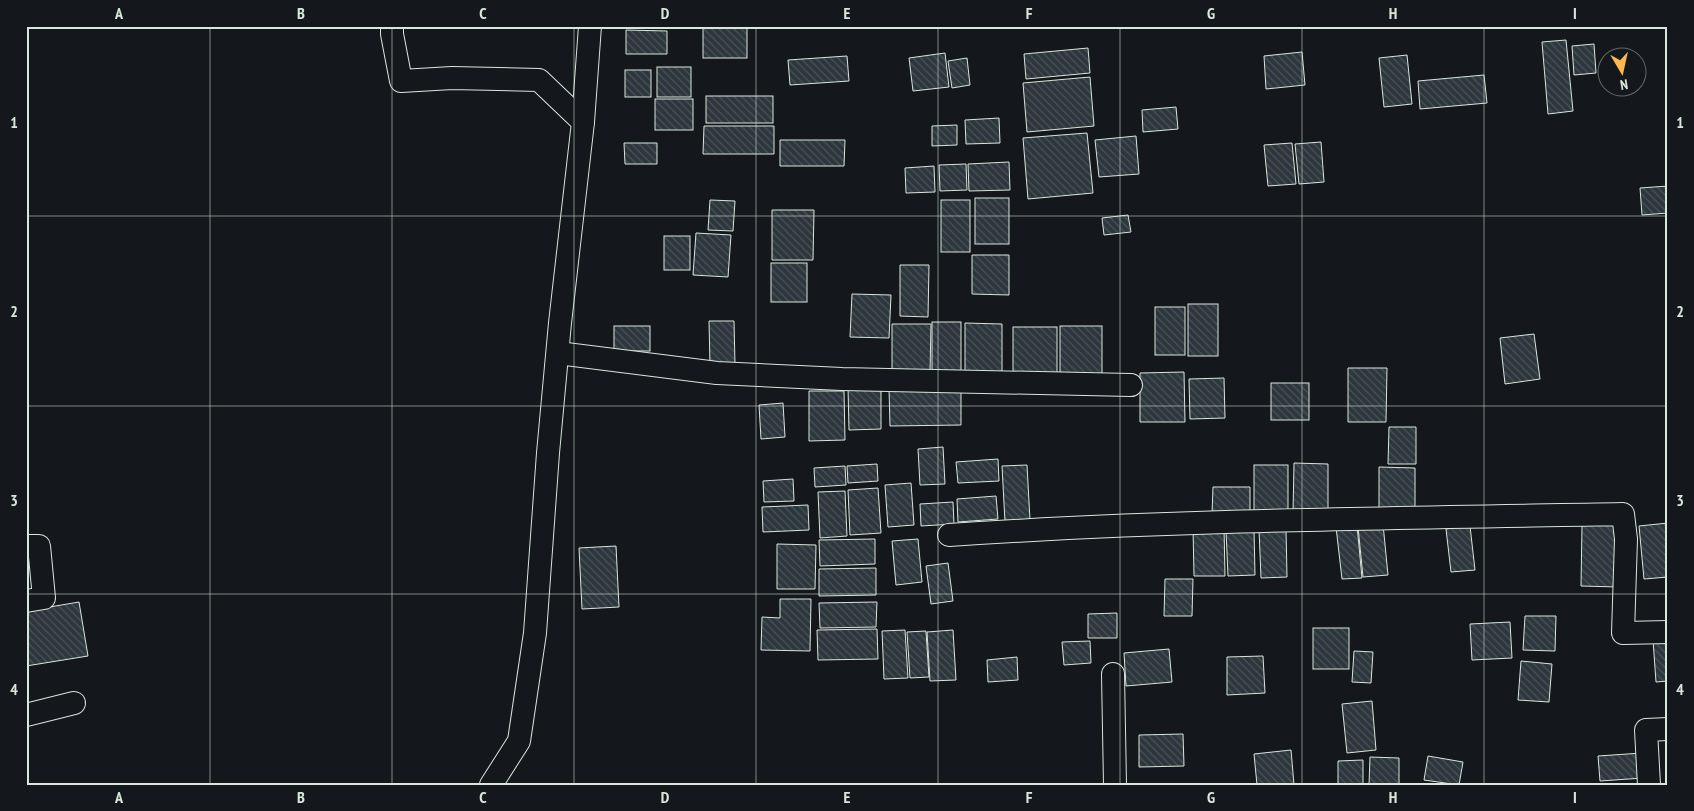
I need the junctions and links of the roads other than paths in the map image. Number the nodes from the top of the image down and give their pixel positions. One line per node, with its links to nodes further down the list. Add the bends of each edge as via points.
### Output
1 (392, 26): 3 (street, via 401,81 452,78 539,80)
2 (590, 26): 3 (street)
3 (583, 122): 4 (street)
4 (558, 353): 5 (street, via 717,373); 14 (street, via 534,633 519,741)
5 (1131, 385)
6 (949, 535): 9 (street, via 1190,523 1623,514 1626,539 1623,633)
7 (26, 546): 8 (street, via 39,546 44,598)
8 (26, 601)
9 (1668, 632)
10 (1113, 674): 15 (street)
11 (74, 703): 12 (street)
12 (26, 715)
13 (1668, 730): 16 (street, via 1646,730)
14 (490, 785)
15 (1115, 785)
16 (1649, 785)

